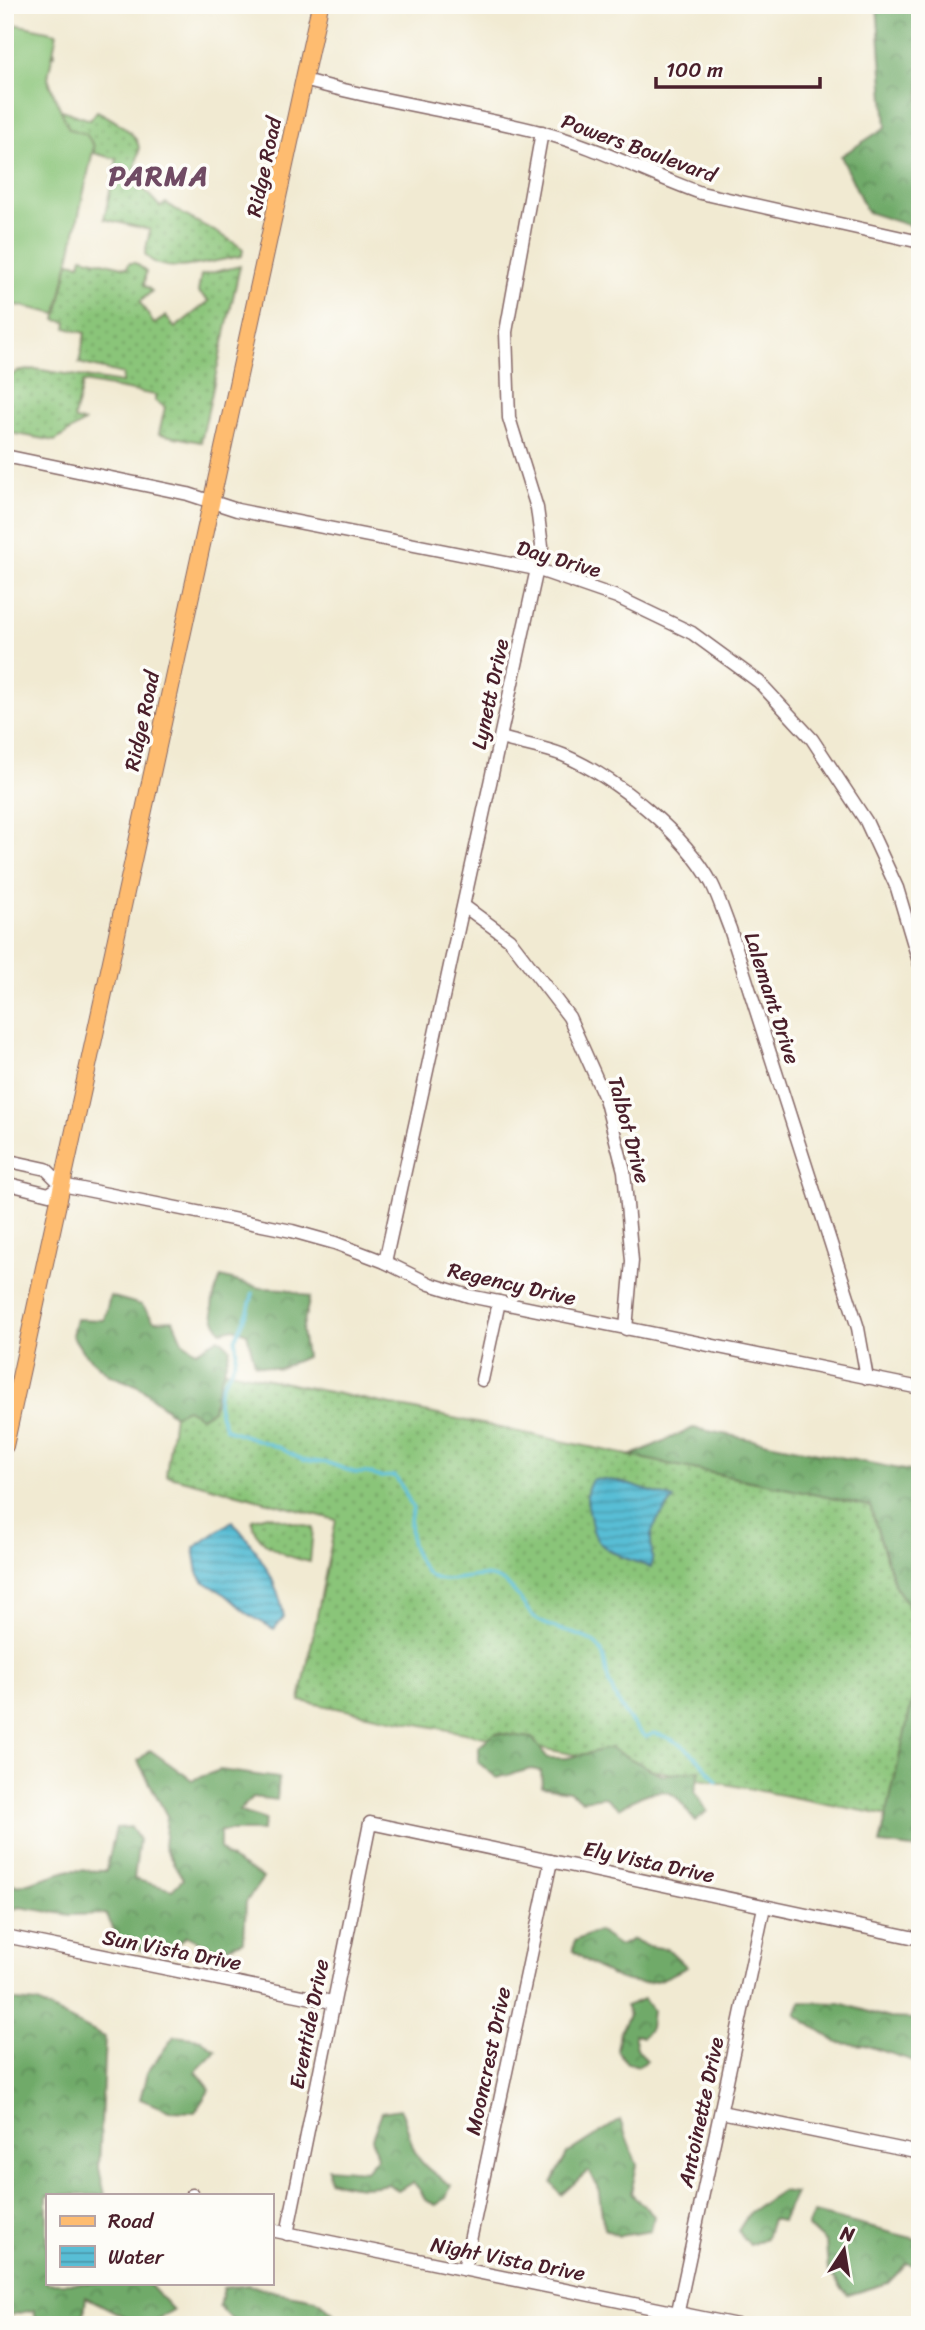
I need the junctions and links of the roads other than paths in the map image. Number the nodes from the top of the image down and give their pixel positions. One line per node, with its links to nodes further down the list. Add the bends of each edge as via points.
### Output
1 (320, 5): 2 (main road, Ridge Road)
2 (304, 80): 3 (street, Powers Boulevard); 6 (main road, Ridge Road)
3 (542, 132): 4 (street, Powers Boulevard, via 701,193); 7 (street, Lynett Drive, via 506,332 509,418 537,508 542,546)
4 (920, 242)
5 (5, 456): 6 (street, Day Drive)
6 (212, 502): 7 (street, Day Drive); 13 (main road, Ridge Road)
7 (537, 569): 8 (street, Lynett Drive); 10 (street, Day Drive, via 617,597 692,633 759,682 812,739 866,821 897,888)
8 (501, 738): 9 (street, Lynett Drive); 17 (street, Lalemant Drive, via 562,755 611,781 681,842 712,883 858,1328)
9 (464, 906): 14 (street, Lynett Drive); 16 (street, Talbot Drive, via 509,939 569,1017 605,1098 625,1184 632,1261)
10 (920, 965)
11 (5, 1160): 13 (street, via 46,1169)
12 (5, 1183): 13 (street, via 49,1194)
13 (62, 1185): 14 (street, Regency Drive, via 292,1231); 20 (main road, Ridge Road)
14 (386, 1262): 15 (street, Regency Drive, via 430,1284)
15 (499, 1302): 16 (street, Regency Drive); 18 (street)
16 (625, 1328): 17 (street, Regency Drive)
17 (867, 1378): 19 (street, Regency Drive)
18 (482, 1380)
19 (920, 1388)
20 (5, 1446)
21 (370, 1823): 22 (street, Ely Vista Drive); 26 (street, Eventide Drive)
22 (551, 1861): 23 (street, Ely Vista Drive); 31 (street, Mooncrest Drive)
23 (764, 1906): 25 (street, Ely Vista Drive); 27 (street, Antoinette Drive)
24 (5, 1936): 26 (street, Sun Vista Drive)
25 (920, 1939)
26 (332, 2002): 30 (street, Eventide Drive)
27 (721, 2112): 28 (street); 32 (street, Antoinette Drive)
28 (920, 2153)
29 (273, 2230): 30 (street, Night Vista Drive)
30 (287, 2234): 31 (street, Night Vista Drive)
31 (464, 2269): 32 (street, Night Vista Drive)
32 (677, 2319): 33 (street, Night Vista Drive)
33 (737, 2325)

